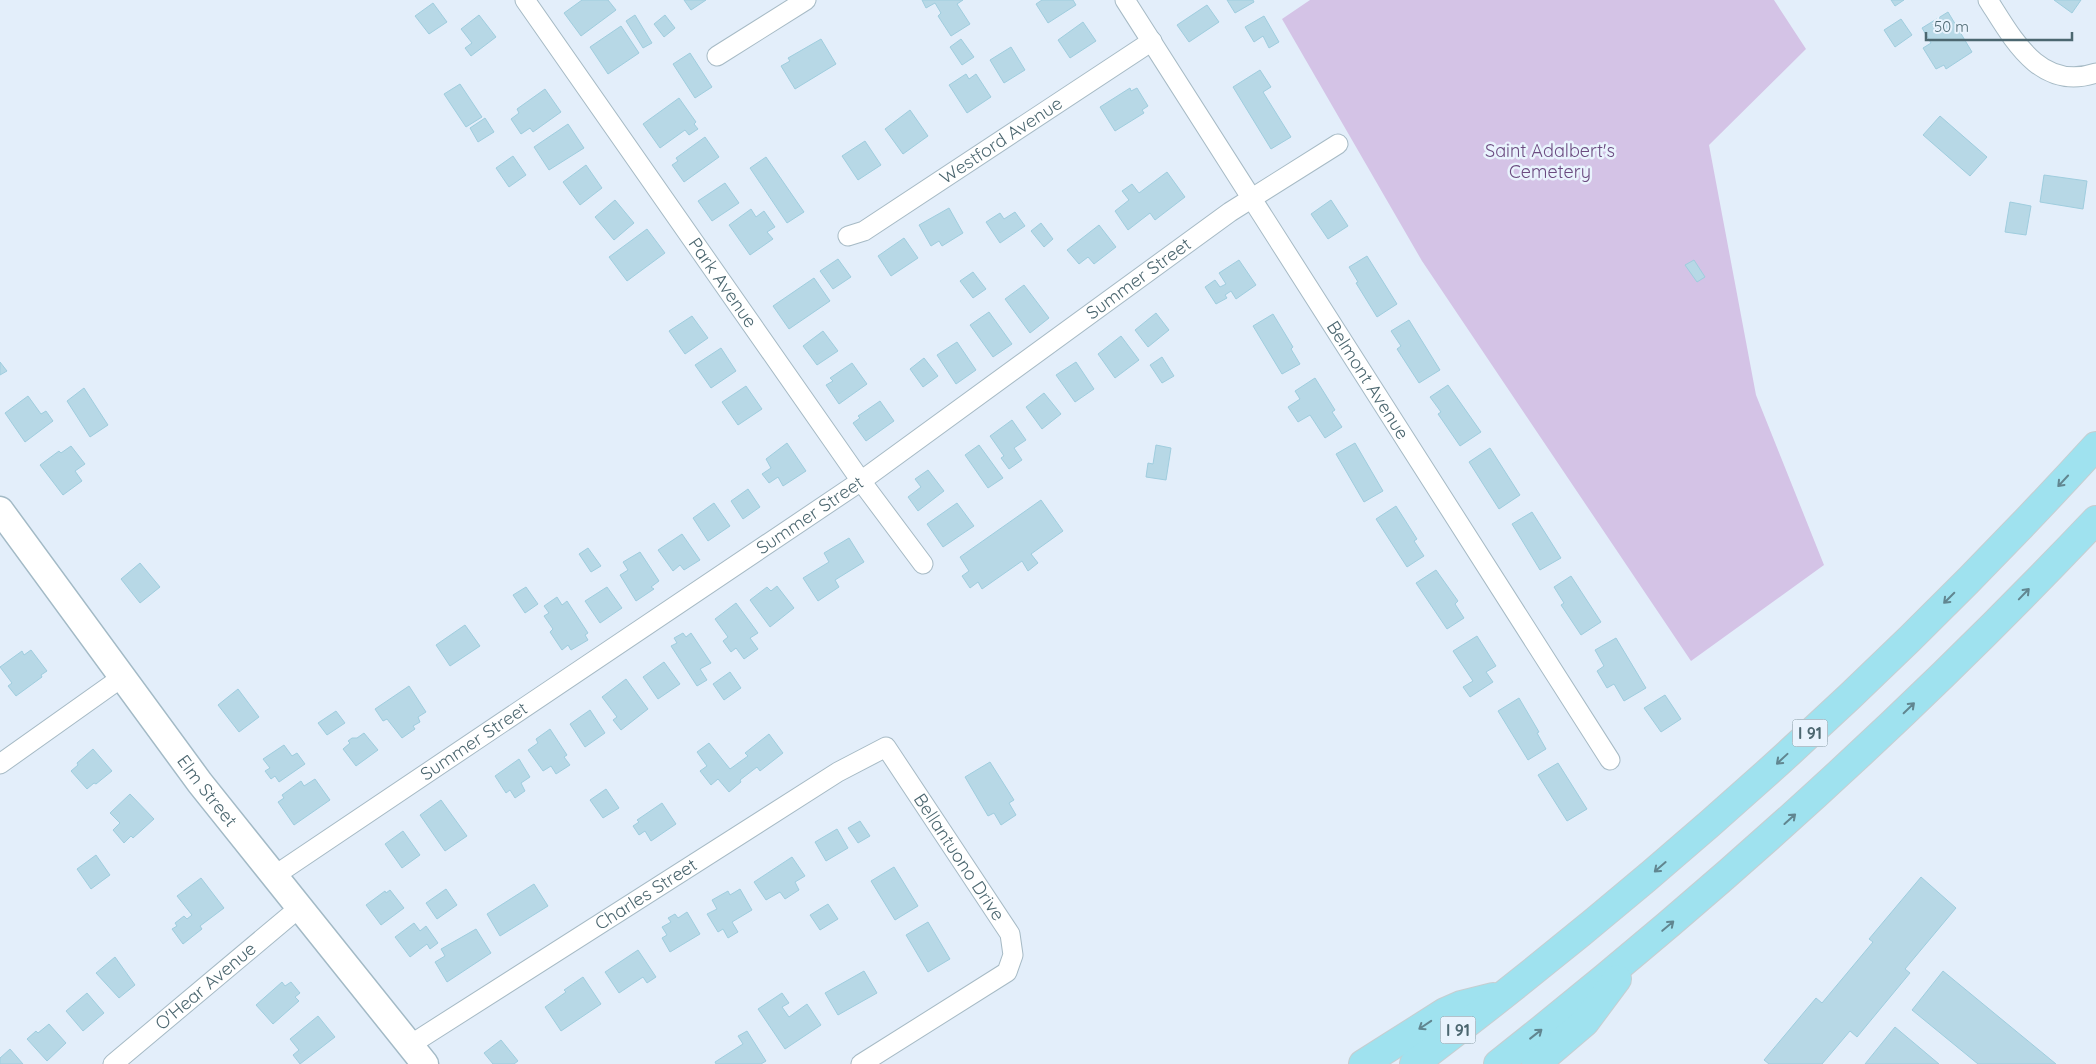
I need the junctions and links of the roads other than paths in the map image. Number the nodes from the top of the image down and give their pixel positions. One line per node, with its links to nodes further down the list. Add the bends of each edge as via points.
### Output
1 (525, 0): 12 (street, Park Avenue)
2 (806, 0): 6 (street)
3 (1126, 0): 5 (street, Belmont Avenue)
4 (1988, 0): 7 (street, via 2012,38 2037,66 2058,75 2076,77)
5 (1152, 41): 9 (street, Belmont Avenue); 10 (street, Westford Avenue, via 864,232)
6 (717, 56)
7 (2096, 72)
8 (1338, 144): 9 (street, Summer Street)
9 (1252, 199): 12 (street, Summer Street); 18 (street, Belmont Avenue)
10 (848, 236)
11 (2096, 446): 23 (highway, I 91, one-way to 23, via 1965,582 1791,750 1658,869)
12 (861, 481): 15 (street, Park Avenue); 20 (street, Summer Street)
13 (0, 510): 16 (main road, Elm Street)
14 (2096, 520): 22 (highway, one-way to 14, via 1850,764)
15 (923, 564)
16 (122, 678): 19 (street); 20 (main road, Elm Street)
17 (886, 747): 24 (street, Charles Street, via 838,772); 26 (street, Bellantuono Drive, via 1010,934 1013,955 1008,972)
18 (1610, 760)
19 (0, 764)
20 (274, 876): 21 (main road, Elm Street)
21 (299, 908): 24 (main road, Elm Street); 25 (street, O'Hear Avenue)
22 (1630, 957): 29 (highway, one-way to 22); 30 (highway, via 1595,1010)
23 (1502, 996): 27 (highway, one-way to 27, via 1452,1008); 28 (highway, I 91)
24 (417, 1055)
25 (114, 1064)
26 (861, 1064)
27 (1362, 1064)
28 (1414, 1064)
29 (1498, 1064)
30 (1536, 1064)

